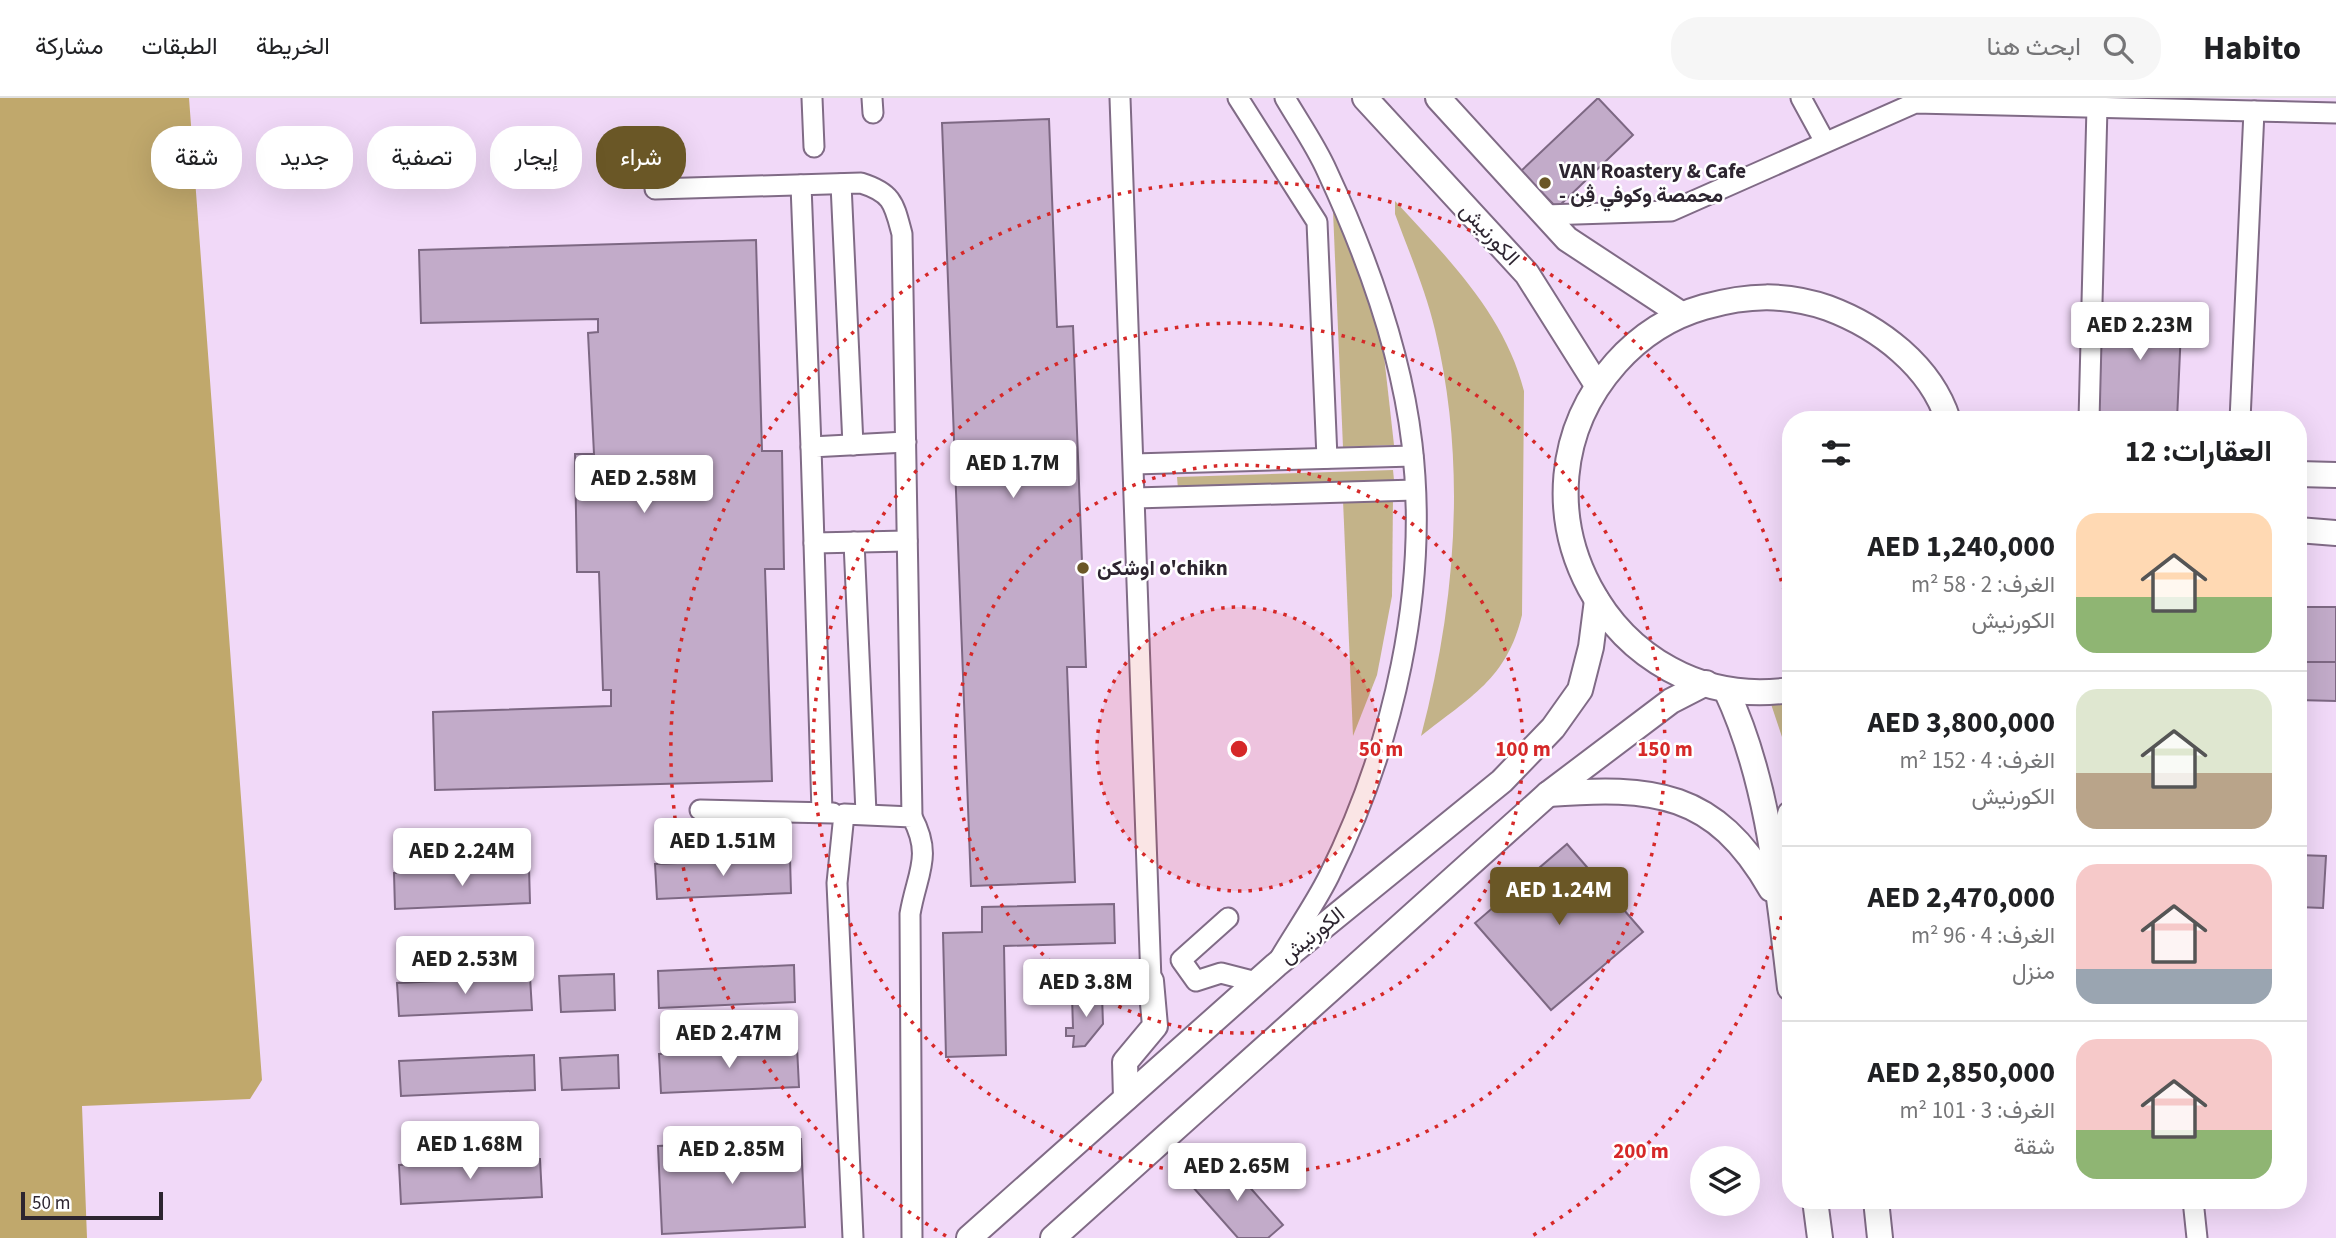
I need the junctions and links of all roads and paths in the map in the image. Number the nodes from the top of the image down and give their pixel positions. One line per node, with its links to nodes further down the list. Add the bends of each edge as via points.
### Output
1 (812, 98): 13 (street)
2 (1121, 98): 28 (street)
3 (1238, 98): 27 (street, via 1317,222)
4 (1285, 98): 26 (street, via 1326,169 1371,275 1396,365)
5 (1365, 98): 19 (main road, الكورنيش, via 1527,274)
6 (1438, 98): 17 (main road)
7 (1801, 98): 12 (street)
8 (1920, 100): 9 (street); 12 (street)
9 (2096, 107): 10 (street); 21 (street)
10 (2254, 111): 11 (street); 22 (street)
11 (2336, 113)
12 (1825, 142): 17 (street, via 1671,211)
13 (814, 147)
14 (841, 184): 15 (street); 23 (street, via 861,183 883,190 894,205 902,234); 24 (street)
15 (801, 185): 16 (street); 25 (street)
16 (655, 190)
17 (1545, 215): 18 (main road, via 1567,239)
18 (1681, 314): 19 (main road, via 1634,344); 20 (main road, via 1740,297 1802,299 1860,320 1909,357)
19 (1597, 385): 38 (main road, via 1576,426 1565,483 1566,518 1576,563)
20 (1944, 411)
21 (2089, 411)
22 (2240, 411)
23 (906, 442): 24 (street); 35 (street)
24 (853, 445): 25 (street)
25 (811, 447): 37 (street)
26 (1413, 456): 27 (street); 31 (street)
27 (1327, 458): 28 (street)
28 (1134, 464): 32 (street)
29 (2307, 474): 30 (main road)
30 (2336, 475)
31 (1415, 490): 32 (street); 50 (street, via 1417,523 1409,621 1392,713 1363,799 1328,877)
32 (1135, 498): 51 (street)
33 (2307, 531): 34 (main road)
34 (2336, 533)
35 (907, 541): 36 (street); 46 (street)
36 (854, 542): 37 (street); 44 (street)
37 (814, 543): 43 (street)
38 (1597, 600): 39 (main road, via 1632,644 1676,673); 50 (main road, الكورنيش, via 1580,690 1553,729 1502,781)
39 (1716, 686): 40 (main road); 41 (main road, via 1671,701); 47 (main road, via 1743,725)
40 (1782, 691)
41 (1548, 793): 48 (main road, via 1605,789 1680,800 1734,834); 60 (main road)
42 (700, 810): 43 (street)
43 (822, 812): 45 (street)
44 (866, 813): 45 (street); 46 (street)
45 (844, 814): 57 (street, via 837,883)
46 (912, 817): 58 (street, via 923,838 923,862 910,914)
47 (1782, 884)
48 (1782, 892)
49 (1228, 918): 52 (street, via 1181,960 1196,981 1221,973)
50 (1276, 965): 52 (main road, الكورنيش)
51 (1151, 981): 53 (main road, via 1155,1026 1125,1062)
52 (1256, 982): 53 (main road, الكورنيش)
53 (1126, 1098): 59 (main road, الكورنيش)
54 (1816, 1209): 61 (main road)
55 (1877, 1209): 62 (main road)
56 (2194, 1209): 63 (street)
57 (853, 1238)
58 (912, 1238)
59 (969, 1238)
60 (1053, 1238)
61 (1820, 1238)
62 (1880, 1238)
63 (2197, 1238)

